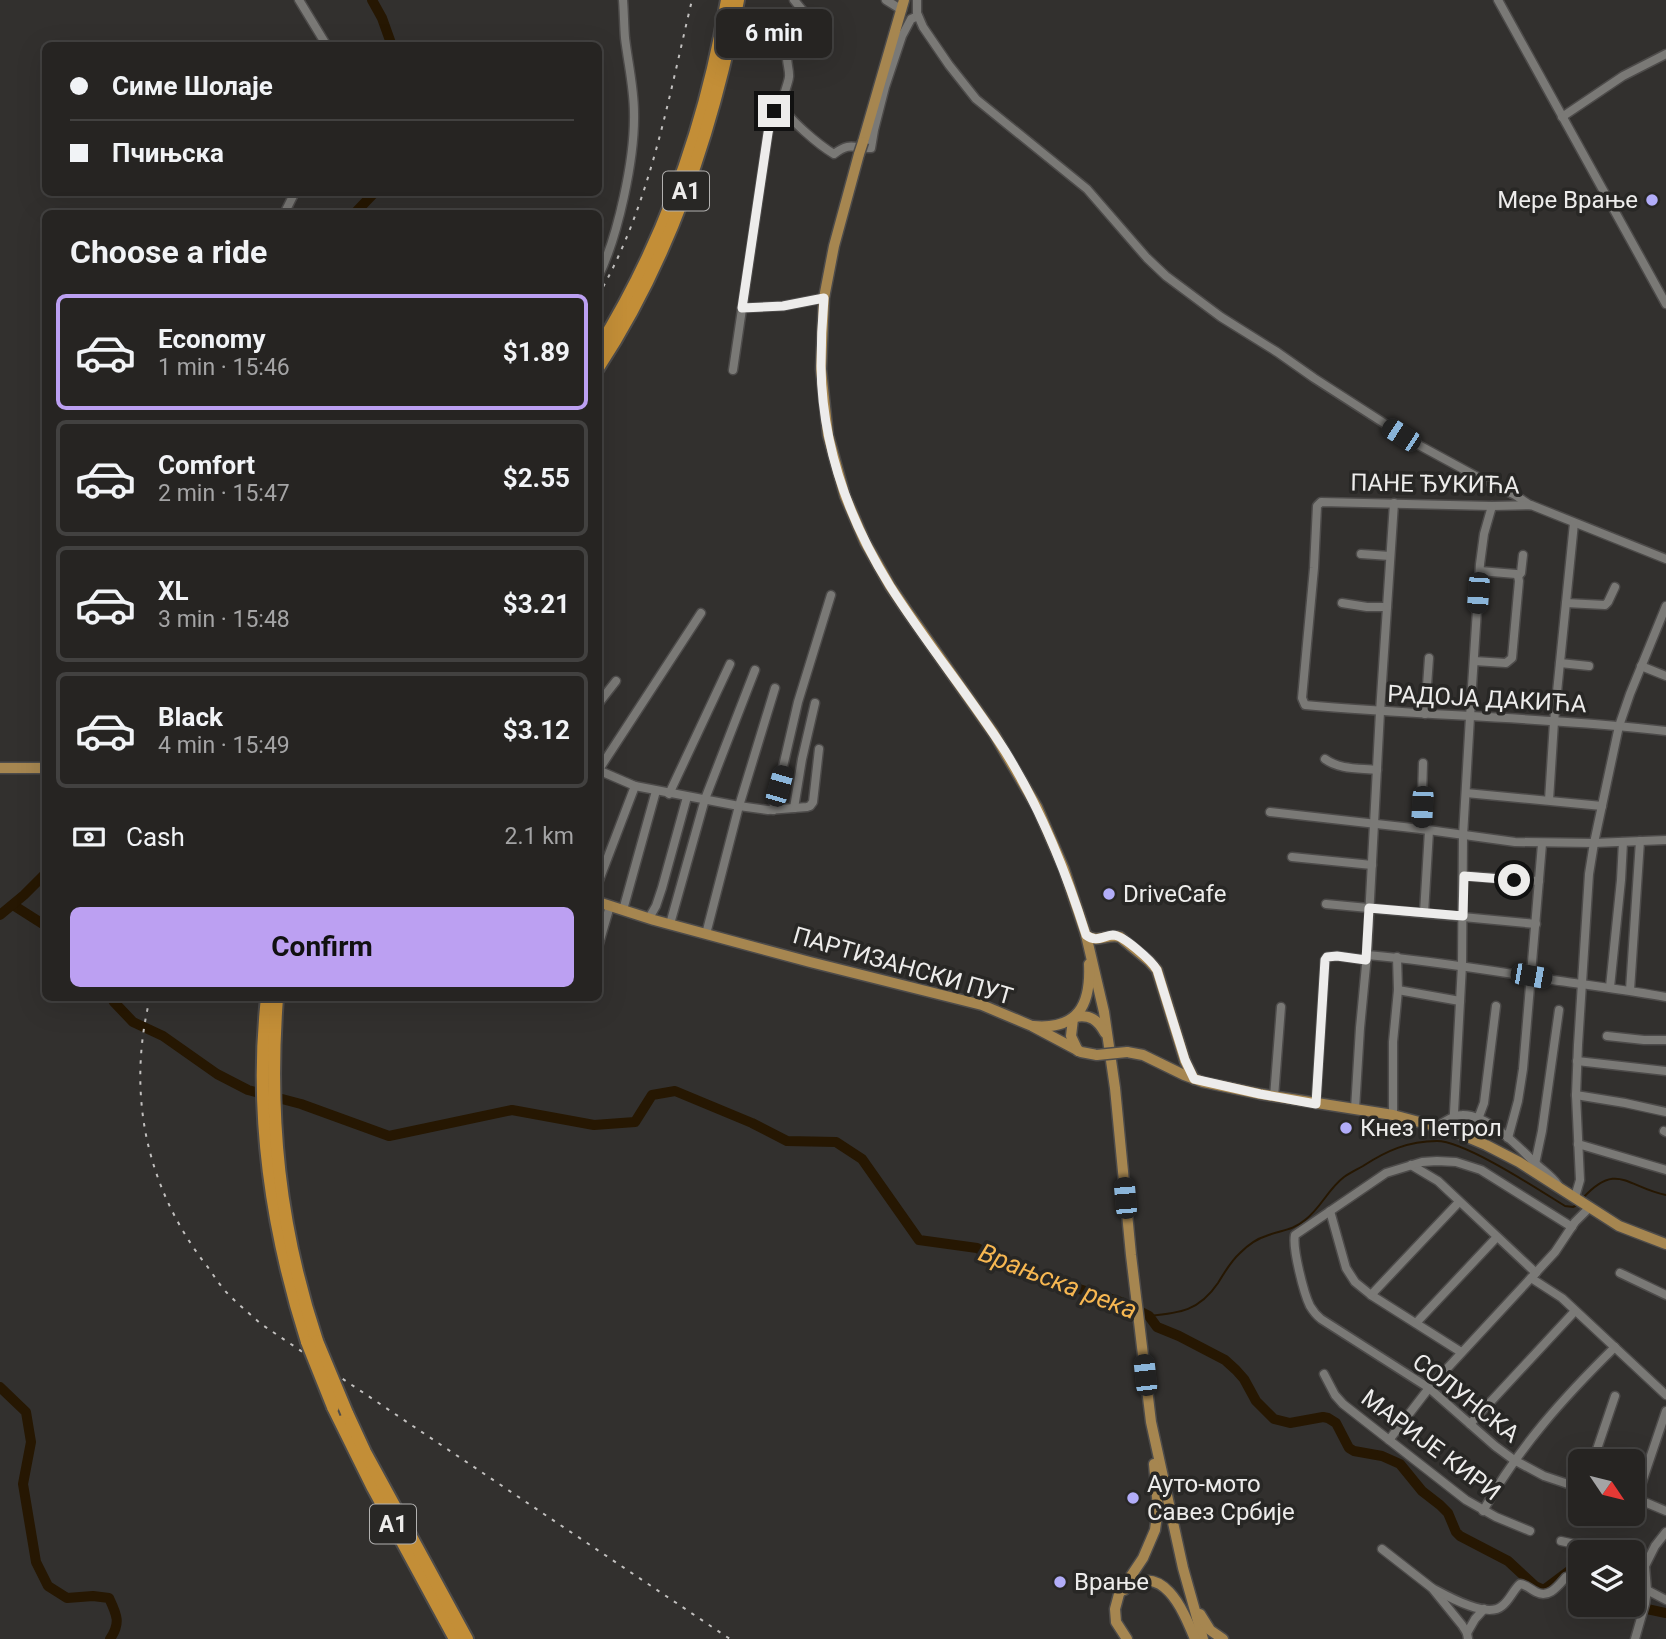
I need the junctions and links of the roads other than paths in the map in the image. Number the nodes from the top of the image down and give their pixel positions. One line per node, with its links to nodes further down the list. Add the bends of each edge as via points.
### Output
1 (299, 0): 11 (street)
2 (623, 0): 16 (street, via 634,130 620,213)
3 (727, 0): 20 (highway, A1, via 706,94 679,183 645,264)
4 (738, 0): 21 (highway, A1, via 690,183 651,274)
5 (794, 0): 13 (street, via 811,25 789,51)
6 (886, 0): 9 (street)
7 (918, 0): 10 (street)
8 (1498, 0): 14 (street)
9 (903, 5): 15 (main road)
10 (918, 16): 15 (street, via 901,36 873,144); 23 (street, via 976,99 1087,189 1174,283 1415,443)
11 (325, 42)
12 (1666, 54): 14 (street)
13 (783, 105): 15 (street, via 792,119 834,154 846,147); 19 (street, via 772,113)
14 (1562, 117): 18 (street)
15 (861, 147): 17 (main road)
16 (602, 270)
17 (824, 298): 19 (street); 104 (main road, via 823,402 834,460 854,519 890,586 990,728 1037,807)
18 (1666, 304)
19 (742, 308): 22 (street)
20 (602, 342)
21 (602, 361)
22 (733, 370)
23 (1517, 502): 25 (street, ПАНЕ ЂУКИЋА); 26 (street, ПАНЕ ЂУКИЋА)
24 (1394, 503): 25 (street, ПАНЕ ЂУКИЋА); 29 (street); 52 (street, ПАНЕ ЂУКИЋА, via 1324,501 1317,506)
25 (1492, 506): 31 (street)
26 (1574, 523): 30 (street, ПАНЕ ЂУКИЋА); 35 (street)
27 (1361, 554): 29 (street)
28 (1523, 555): 32 (street)
29 (1390, 556): 38 (street)
30 (1666, 559)
31 (1479, 571): 32 (street); 41 (street)
32 (1518, 576): 41 (street, via 1512,658 1506,663)
33 (1615, 587): 35 (street, via 1605,605)
34 (831, 595): 77 (street, via 798,702)
35 (1566, 603): 42 (street)
36 (1342, 604): 38 (street)
37 (1666, 606): 45 (street)
38 (1387, 607): 53 (street)
39 (701, 613): 62 (street)
40 (1429, 659): 54 (street)
41 (1474, 661): 55 (street)
42 (1560, 663): 44 (street); 56 (street)
43 (730, 664): 70 (street)
44 (1589, 666)
45 (1641, 666): 47 (street); 57 (street)
46 (755, 670): 72 (street)
47 (1666, 676)
48 (616, 681): 50 (street)
49 (775, 688): 74 (street)
50 (602, 699)
51 (814, 704): 76 (street)
52 (1305, 705): 53 (street, РАДОЈА ДАКИЋА)
53 (1380, 712): 54 (street, РАДОЈА ДАКИЋА); 65 (street)
54 (1424, 714): 55 (street, РАДОЈА ДАКИЋА)
55 (1470, 717): 56 (street, РАДОЈА ДАКИЋА); 69 (street)
56 (1555, 722): 57 (street, РАДОЈА ДАКИЋА); 73 (street)
57 (1619, 726): 58 (street, РАДОЈА ДАКИЋА); 75 (street)
58 (1666, 731)
59 (819, 750): 76 (street, via 813,802)
60 (1325, 759): 65 (street, via 1341,767)
61 (1423, 763): 80 (street)
62 (602, 765)
63 (0, 768): 64 (main road)
64 (42, 768)
65 (1377, 770): 79 (street)
66 (602, 771): 67 (street)
67 (635, 786): 68 (street); 89 (street)
68 (656, 791): 70 (street); 96 (street)
69 (1466, 793): 73 (street); 81 (street)
70 (669, 794): 71 (street)
71 (687, 797): 72 (street); 99 (street)
72 (705, 799): 74 (street); 100 (street)
73 (1549, 800): 75 (street)
74 (739, 806): 77 (street); 103 (street)
75 (1602, 806): 86 (street)
76 (794, 808): 77 (street)
77 (773, 810)
78 (1270, 812): 79 (street)
79 (1374, 824): 80 (street); 88 (street)
80 (1425, 830): 81 (street); 97 (street)
81 (1463, 836): 85 (street); 90 (street)
82 (1666, 840): 83 (street)
83 (1640, 841): 84 (street); 115 (street)
84 (1623, 842): 86 (street); 113 (street)
85 (1542, 844): 86 (street); 91 (street)
86 (1594, 844): 112 (street)
87 (1292, 857): 88 (street)
88 (1372, 865): 95 (street)
89 (602, 873)
90 (1464, 876): 91 (street); 98 (street)
91 (1539, 881): 101 (street)
92 (602, 903): 94 (main road, ПАРТИЗАНСКИ ПУТ)
93 (1326, 904): 95 (street)
94 (610, 906): 96 (main road, ПАРТИЗАНСКИ ПУТ); 102 (street)
95 (1369, 908): 97 (street); 107 (street)
96 (623, 910): 99 (main road, ПАРТИЗАНСКИ ПУТ)
97 (1424, 913): 98 (street)
98 (1463, 916): 101 (street); 110 (street)
99 (649, 918): 100 (main road, ПАРТИЗАНСКИ ПУТ)
100 (670, 925): 103 (main road, ПАРТИЗАНСКИ ПУТ)
101 (1536, 925): 111 (street)
102 (602, 933)
103 (706, 933): 124 (main road, ПАРТИЗАНСКИ ПУТ, via 970,1001)
104 (1086, 935): 105 (main road); 106 (main road)
105 (1107, 937): 109 (main road); 128 (main road, via 1120,937 1155,966)
106 (1091, 952): 109 (main road); 123 (main road, via 1089,989)
107 (1366, 957): 108 (street); 137 (street, via 1327,957); 138 (street)
108 (1397, 957): 110 (street); 114 (street)
109 (1094, 965): 126 (main road)
110 (1462, 965): 111 (street); 119 (street)
111 (1531, 976): 112 (street); 145 (street, via 1518,1101)
112 (1581, 984): 113 (street); 130 (street)
113 (1610, 987): 115 (street)
114 (1398, 990): 119 (street); 140 (street)
115 (1630, 990): 116 (street)
116 (1666, 997)
117 (267, 1001): 134 (highway, A1)
118 (277, 1001): 134 (highway, A1)
119 (1460, 1001): 141 (street)
120 (1496, 1006): 142 (street)
121 (1281, 1007): 136 (street)
122 (1559, 1010): 148 (street)
123 (1074, 1018): 124 (main road); 126 (main road, via 1096,1020); 129 (main road, via 1071,1036)
124 (1032, 1026): 129 (main road, ПАРТИЗАНСКИ ПУТ)
125 (1607, 1036): 127 (street)
126 (1108, 1039): 173 (main road)
127 (1666, 1040)
128 (1180, 1046): 131 (main road); 133 (main road)
129 (1078, 1051): 131 (main road, ПАРТИЗАНСКИ ПУТ, bridge, via 1138,1053)
130 (1577, 1061): 132 (street); 135 (street)
131 (1172, 1068): 133 (main road, ПАРТИЗАНСКИ ПУТ)
132 (1666, 1071)
133 (1194, 1079): 136 (main road, ПАРТИЗАНСКИ ПУТ)
134 (268, 1085): 165 (highway, A1, via 286,1222)
135 (1576, 1095): 139 (street); 146 (street)
136 (1274, 1097): 137 (main road, ПАРТИЗАНСКИ ПУТ)
137 (1316, 1104): 138 (main road, ПАРТИЗАНСКИ ПУТ)
138 (1355, 1108): 140 (main road, ПАРТИЗАНСКИ ПУТ)
139 (1666, 1112)
140 (1393, 1115): 143 (main road, ПАРТИЗАНСКИ ПУТ)
141 (1454, 1116): 142 (street, ПАРТИЗАНСКИ ПУТ); 143 (street); 144 (street)
142 (1478, 1119): 145 (street, ПАРТИЗАНСКИ ПУТ)
143 (1437, 1126): 144 (main road, ПАРТИЗАНСКИ ПУТ)
144 (1453, 1131): 152 (main road, ПАРТИЗАНСКИ ПУТ)
145 (1508, 1138): 148 (street, ПАРТИЗАНСКИ ПУТ)
146 (1578, 1144): 150 (street); 154 (street)
147 (1447, 1161): 149 (street); 151 (street, via 1440,1168); 156 (street, via 1481,1170)
148 (1535, 1164): 152 (street, ПАРТИЗАНСКИ ПУТ)
149 (1411, 1165): 151 (street); 155 (street, via 1386,1173)
150 (1666, 1170)
151 (1438, 1181): 153 (street)
152 (1559, 1187): 154 (main road, ПАРТИЗАНСКИ ПУТ)
153 (1459, 1202): 157 (street); 161 (street)
154 (1583, 1202): 156 (street); 158 (main road, ПАРТИЗАНСКИ ПУТ, via 1630,1231)
155 (1329, 1211): 161 (street, via 1346,1268); 169 (street, СОЛУНСКА, via 1295,1235 1293,1245 1313,1311)
156 (1572, 1227): 160 (street)
157 (1496, 1238): 160 (street); 164 (street)
158 (1666, 1244)
159 (1620, 1273): 162 (street)
160 (1533, 1275): 163 (street); 167 (street)
161 (1371, 1295): 164 (street)
162 (1666, 1295)
163 (1576, 1311): 166 (street); 174 (street)
164 (1416, 1322): 167 (street)
165 (312, 1342): 197 (highway, A1, bridge, via 332,1407); 198 (highway, A1, bridge, via 365,1452)
166 (1615, 1348): 170 (street); 177 (street, via 1557,1406)
167 (1461, 1352): 169 (street)
168 (1324, 1374): 175 (street, МАРИЈЕ КИРИ, via 1343,1404)
169 (1429, 1388): 174 (street, СОЛУНСКА); 175 (street)
170 (1666, 1395)
171 (1615, 1396): 176 (street)
172 (1666, 1411): 178 (street)
173 (1151, 1422): 189 (main road); 193 (main road, via 1157,1518 1150,1544)
174 (1470, 1424): 177 (street, СОЛУНСКА)
175 (1389, 1440): 181 (street, МАРИЈЕ КИРИ)
176 (1597, 1449)
177 (1514, 1460): 179 (street, СОЛУНСКА); 181 (street)
178 (1645, 1469)
179 (1568, 1484)
180 (1645, 1503): 182 (street)
181 (1483, 1511): 183 (street, МАРИЈЕ КИРИ)
182 (1666, 1511)
183 (1530, 1531)
184 (1666, 1532): 188 (street)
185 (1561, 1541): 186 (street)
186 (1568, 1543)
187 (1382, 1549): 191 (street)
188 (1645, 1566): 192 (street)
189 (1183, 1568): 201 (main road); 202 (main road, via 1202,1619)
190 (1566, 1577): 195 (street, via 1543,1595 1520,1584 1500,1608)
191 (1432, 1588): 195 (street); 196 (street)
192 (1647, 1590): 194 (street); 203 (street)
193 (1117, 1599): 199 (main road, via 1116,1622); 200 (main road, via 1139,1582 1162,1586 1177,1600)
194 (1666, 1600)
195 (1484, 1609): 196 (street)
196 (1467, 1636)
197 (455, 1639)
198 (467, 1639)
199 (1127, 1639)
200 (1195, 1639)
201 (1203, 1639)
202 (1223, 1639)
203 (1635, 1639)

